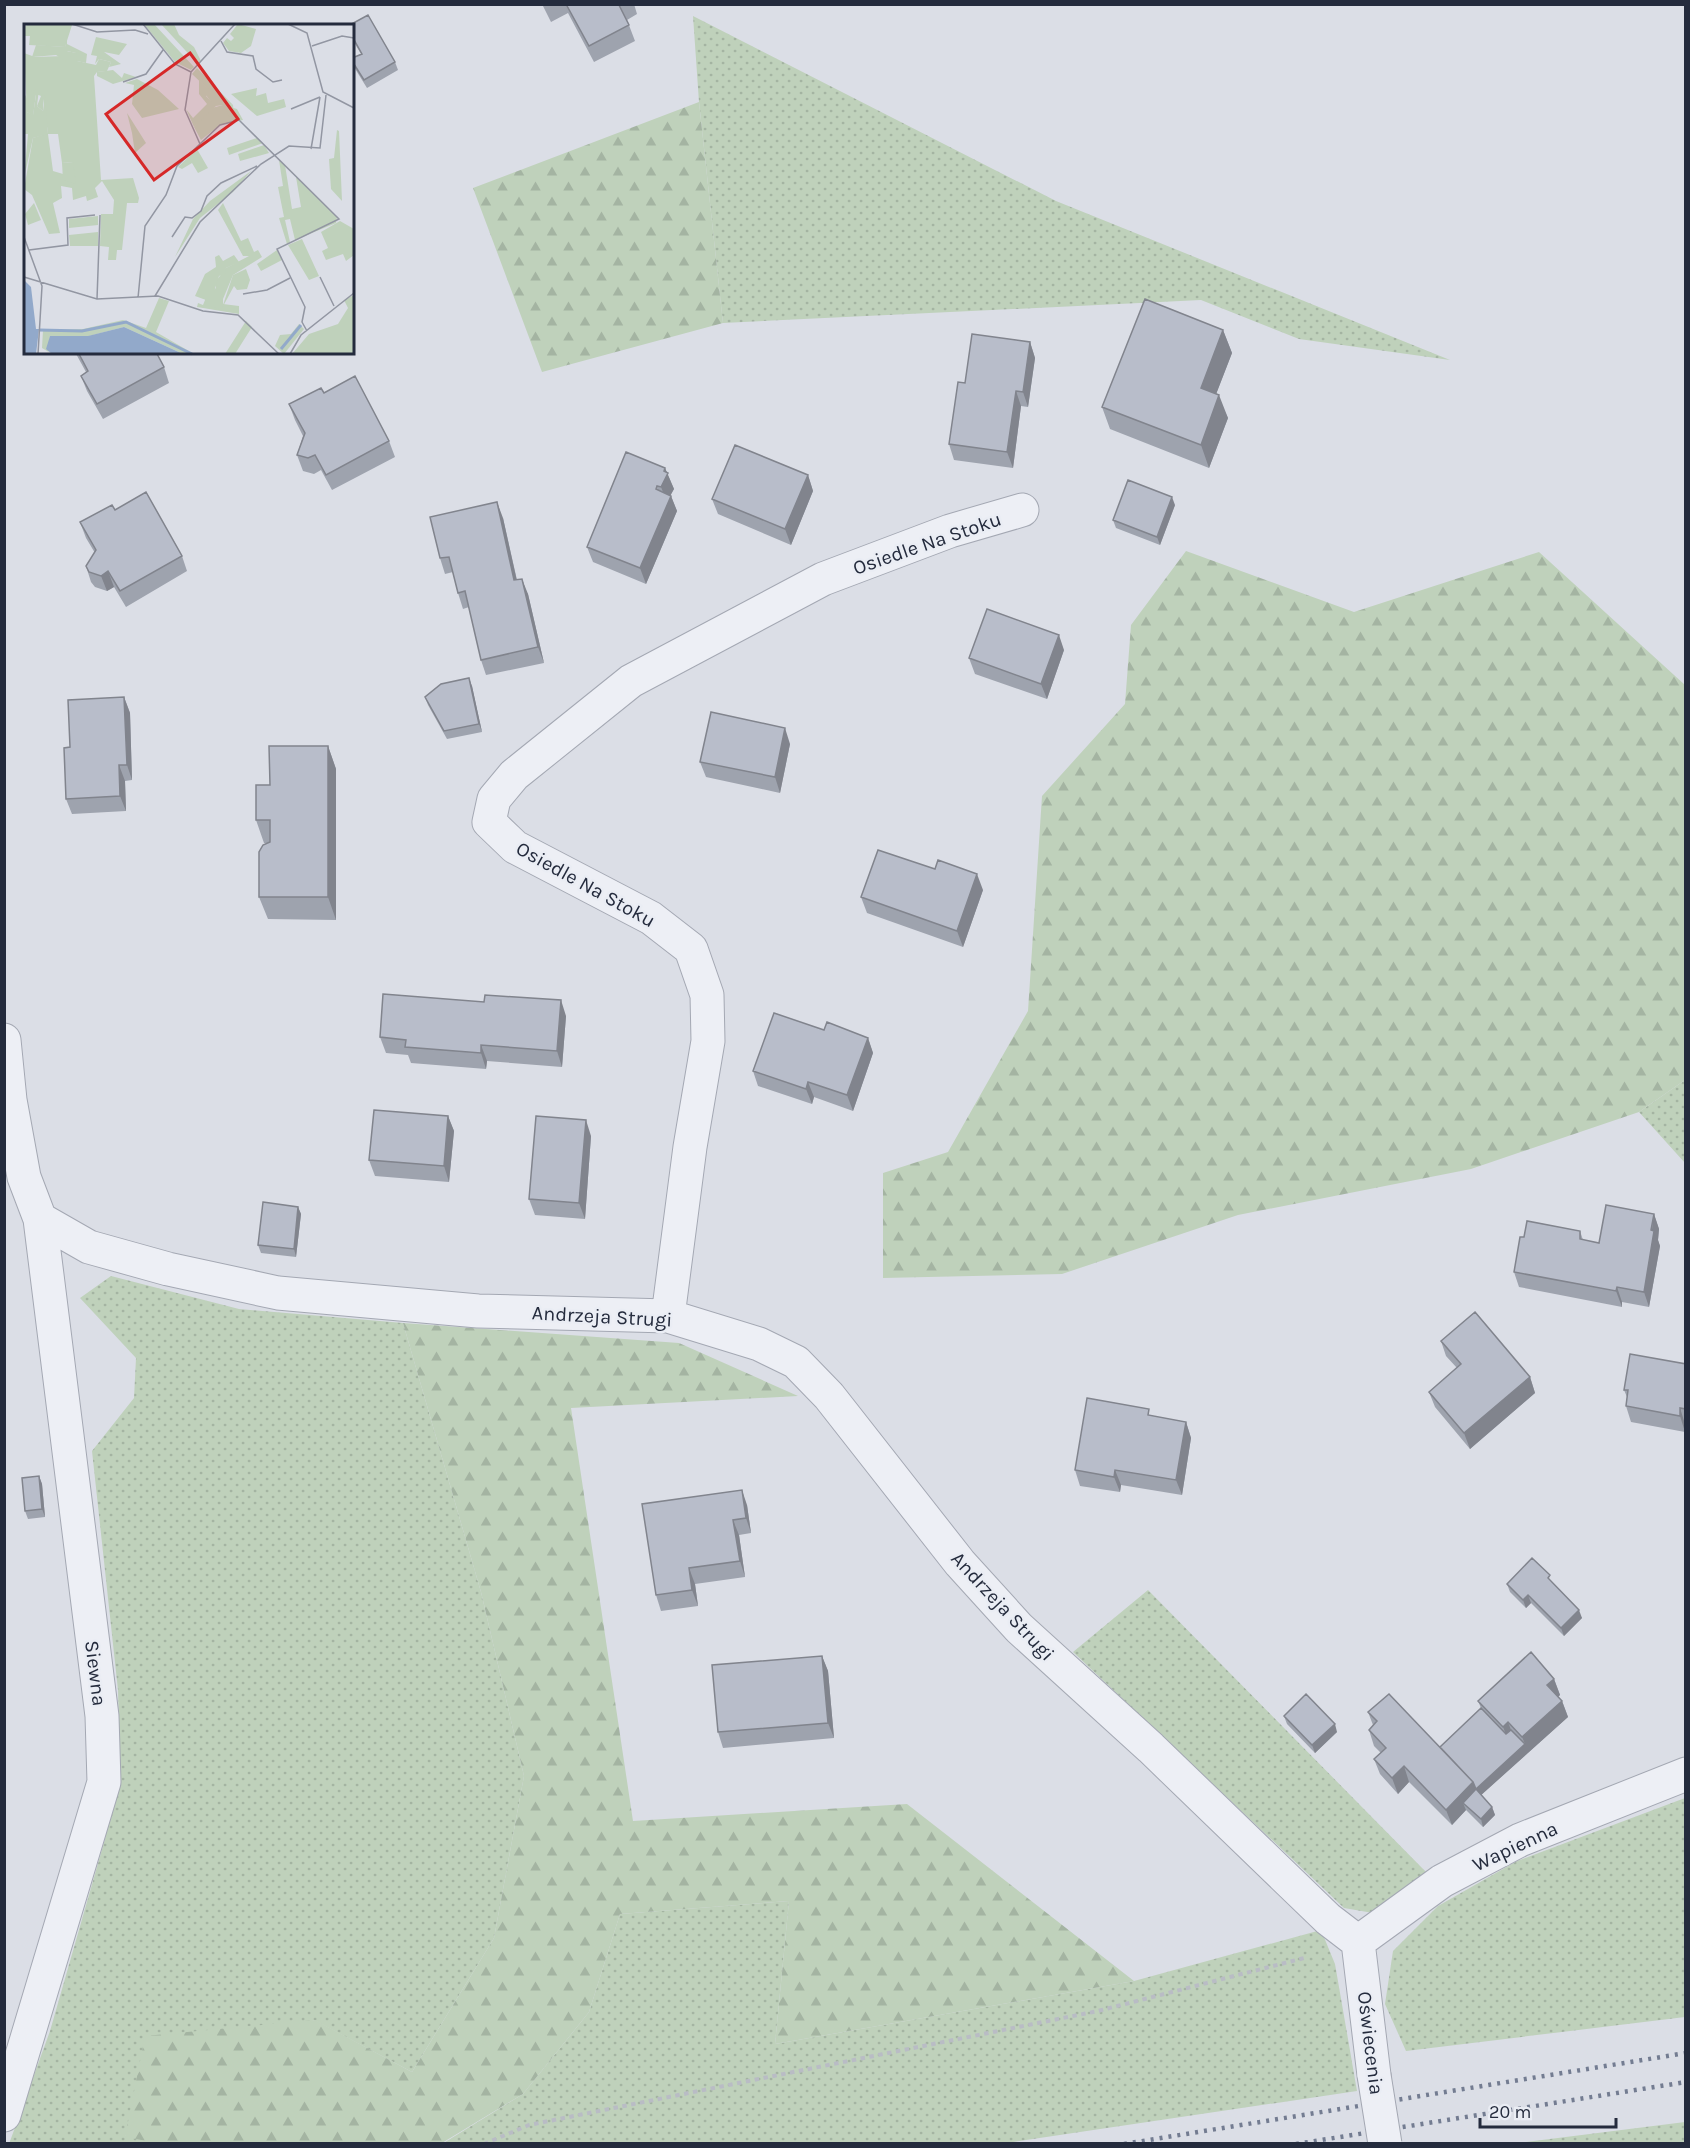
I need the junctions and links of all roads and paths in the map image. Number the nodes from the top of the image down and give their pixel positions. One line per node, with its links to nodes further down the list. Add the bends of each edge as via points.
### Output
1 (1022, 510): 4 (street, Osiedle Na Stoku, via 950,531 823,579 631,681 513,775 494,799 489,822 515,847 651,918 691,949 707,995 708,1041)
2 (4, 1040): 3 (street, via 24,1177)
3 (40, 1219): 4 (street, Andrzeja Strugi, via 89,1247 278,1293 478,1311); 7 (street, Siewna, via 102,1716 104,1782)
4 (668, 1316): 6 (street, Andrzeja Strugi, via 759,1344 796,1362 829,1396 960,1563 1019,1629 1151,1748 1328,1919)
5 (1686, 1774): 6 (street, Wapienna, via 1520,1840 1442,1881)
6 (1358, 1942): 8 (path, via 1098,2011 529,2125); 9 (street, Oświecenia, bridge)
7 (4, 2115)
8 (484, 2144)
9 (1385, 2144)

